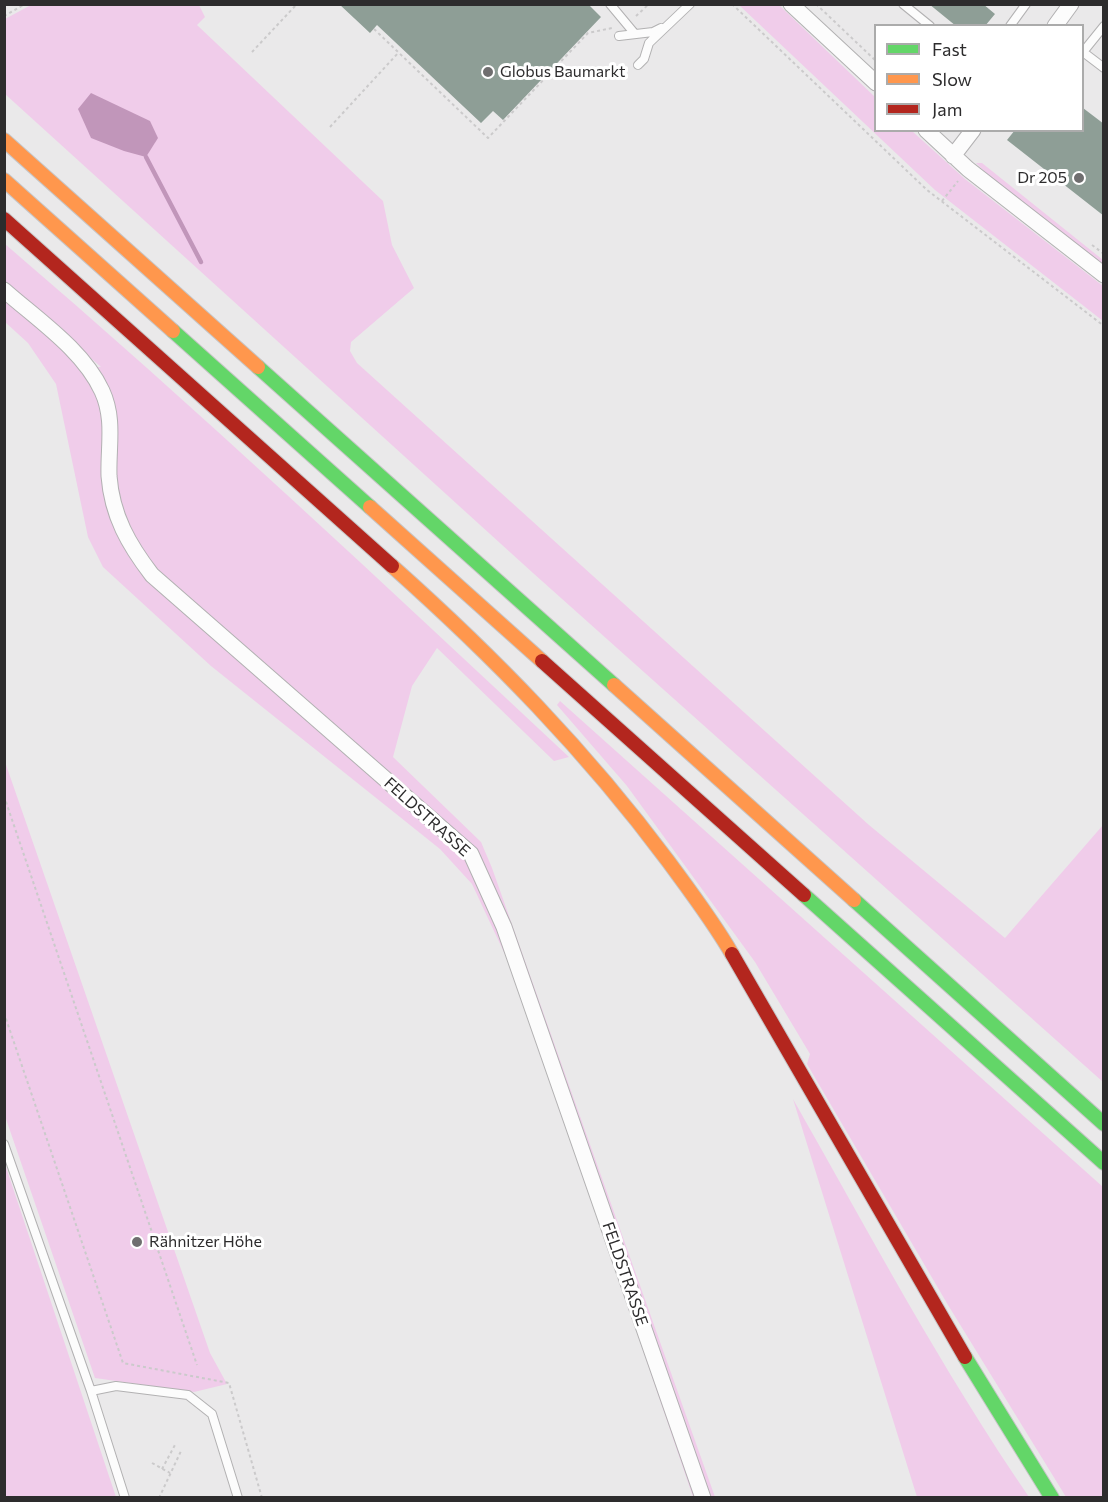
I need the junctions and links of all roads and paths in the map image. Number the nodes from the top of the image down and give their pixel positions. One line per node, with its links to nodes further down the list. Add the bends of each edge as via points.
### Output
1 (25, 4): 12 (path)
2 (297, 4): 23 (path)
3 (610, 4): 13 (lane)
4 (650, 4): 13 (path)
5 (690, 4): 14 (lane)
6 (732, 4): 37 (path)
7 (791, 4): 29 (street)
8 (816, 4): 26 (path)
9 (903, 4): 15 (lane)
10 (1026, 4): 16 (lane)
11 (1071, 4): 17 (street)
12 (4, 16)
13 (626, 24): 20 (lane); 24 (path, via 588,33 488,138)
14 (671, 24): 20 (lane); 27 (lane, via 649,43)
15 (928, 24)
16 (1011, 24)
17 (1056, 24)
18 (1104, 26): 22 (lane)
19 (374, 29): 24 (path)
20 (635, 34): 21 (lane)
21 (619, 36)
22 (1084, 51)
23 (252, 52)
24 (399, 52): 30 (path)
25 (1084, 53): 28 (lane)
26 (874, 58)
27 (641, 62)
28 (1104, 68)
29 (874, 81)
30 (330, 127)
31 (928, 132): 34 (street)
32 (971, 132): 34 (street)
33 (4, 140): 46 (highway)
34 (953, 156): 35 (street)
35 (968, 169): 37 (path); 41 (street)
36 (4, 180): 48 (highway)
37 (942, 201): 43 (path)
38 (4, 219): 61 (highway, via 437,606 554,721 617,794 667,857 729,949 954,1339)
39 (1085, 239): 40 (path)
40 (1104, 254)
41 (1104, 275)
42 (4, 290): 60 (street, FELDSTRASSE, via 92,372 103,393 111,418 110,477 115,506 123,532 152,575 471,854 508,938)
43 (1104, 326)
44 (4, 796): 49 (path)
45 (4, 1013): 59 (path, via 123,1363 229,1383)
46 (1104, 1124)
47 (4, 1144): 50 (lane)
48 (1104, 1163)
49 (197, 1365)
50 (91, 1391): 56 (lane); 58 (lane, via 116,1386 188,1395 212,1414)
51 (176, 1443): 54 (path)
52 (182, 1451): 55 (path)
53 (152, 1463): 54 (path)
54 (162, 1469): 55 (path)
55 (170, 1473): 57 (path)
56 (125, 1497)
57 (159, 1497)
58 (238, 1497)
59 (261, 1497)
60 (703, 1497)
61 (1052, 1497)

